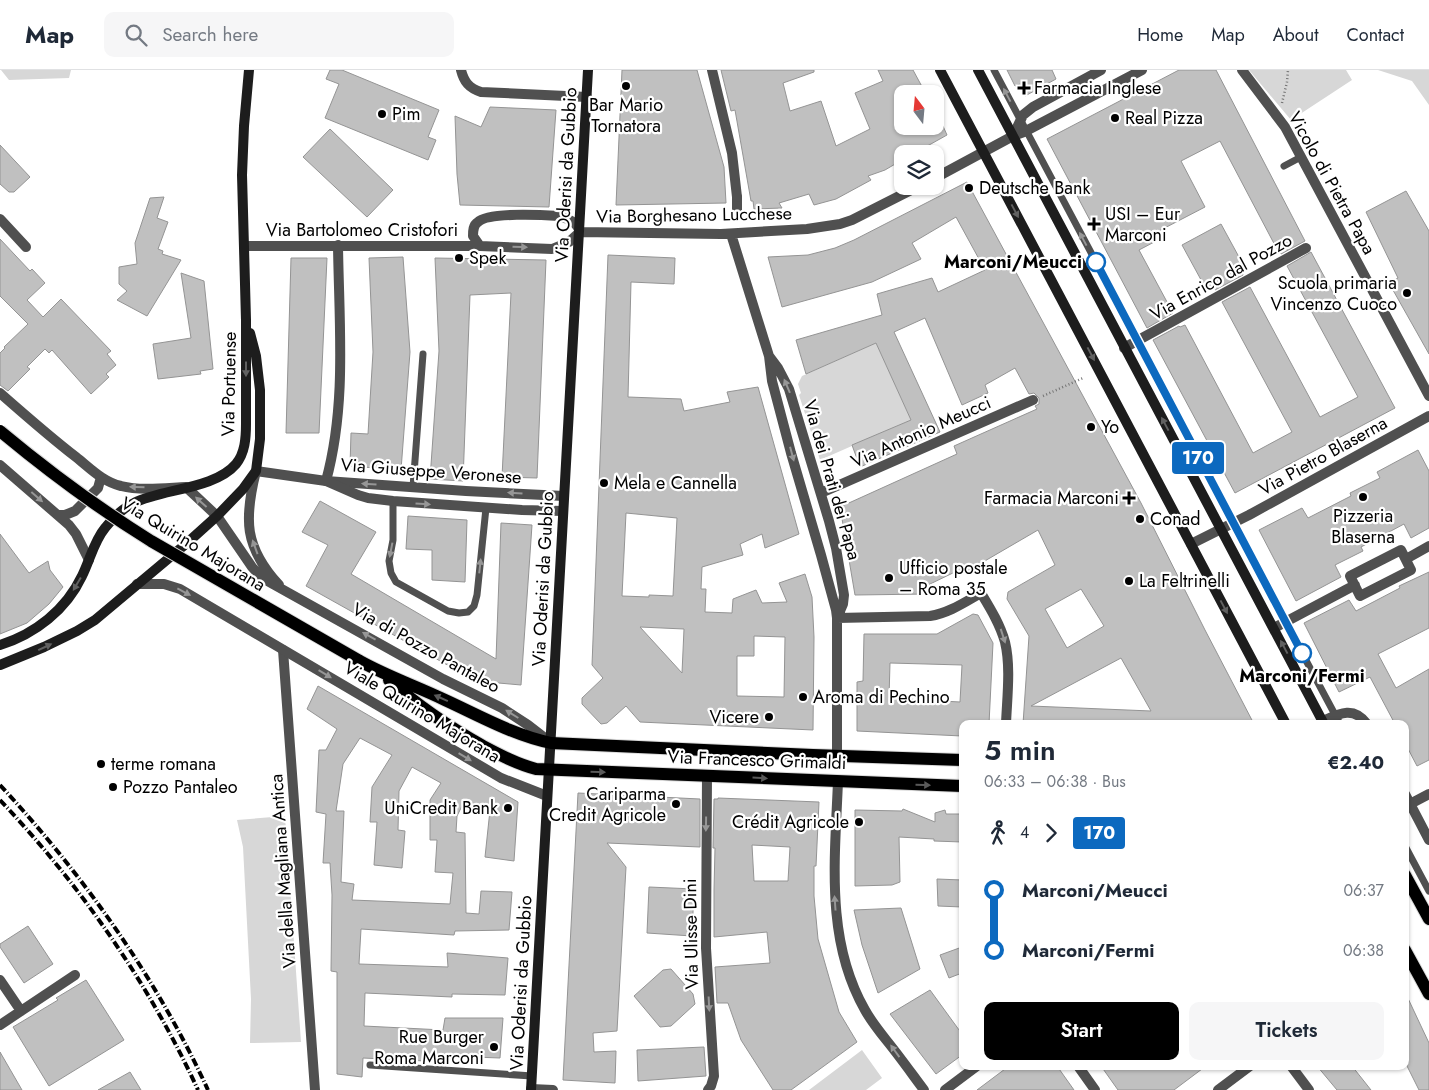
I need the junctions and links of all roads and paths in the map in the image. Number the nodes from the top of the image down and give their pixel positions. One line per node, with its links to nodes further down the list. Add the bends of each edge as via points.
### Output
1 (249, 70): 27 (main road, Via Portuense, via 243,158)
2 (462, 70): 12 (street, via 468,85 481,92)
3 (588, 70): 12 (main road, Via Oderisi da Gubbio)
4 (712, 70): 22 (street, via 732,153)
5 (940, 70): 17 (main road)
6 (978, 70): 16 (main road)
7 (994, 70): 14 (lane, one-way to 7)
8 (1101, 70): 14 (street, via 1033,107)
9 (1142, 70): 15 (street)
10 (1242, 70): 13 (street, Vicolo di Pietra Papa)
11 (1288, 70): 13 (path, via 1284,100)
12 (587, 97): 24 (main road, Via Oderisi da Gubbio)
13 (1277, 116): 18 (street, Vicolo di Pietra Papa)
14 (1021, 120): 15 (lane); 16 (street)
15 (1026, 131): 16 (street); 32 (lane, one-way to 15)
16 (1013, 136): 17 (street); 33 (main road)
17 (984, 152): 20 (street); 58 (main road, one-way to 58)
18 (1301, 157): 19 (lane); 39 (street, Vicolo di Pietra Papa)
19 (1284, 166)
20 (944, 173)
21 (902, 195): 25 (street, Via Borghesano Lucchese, via 840,224)
22 (738, 211)
23 (0, 218): 29 (street)
24 (580, 232): 25 (street, Via Borghesano Lucchese); 28 (street, Via Bartolomeo Cristofori, one-way to 24, via 552,248 569,242); 28 (street, Via Bartolomeo Cristofori, via 575,223 560,216 491,216 478,221 474,228 473,236); 50 (main road, Via Oderisi da Gubbio)
25 (731, 234): 35 (street, Via dei Prati dei Papa)
26 (338, 245): 27 (street, Via Bartolomeo Cristofori); 28 (street, Via Bartolomeo Cristofori); 46 (street, via 341,352 338,415)
27 (244, 246): 31 (main road, Via Portuense)
28 (480, 246)
29 (26, 247)
30 (1306, 248): 32 (street, Via Enrico dal Pozzo)
31 (246, 320): 44 (main road, Via Portuense, via 256,356 260,390); 47 (main road, Via Portuense, one-way to 47, via 246,424 242,454 236,464 222,475)
32 (1138, 341): 33 (street, Via Enrico dal Pozzo); 56 (lane)
33 (1124, 348): 57 (main road, one-way to 33)
34 (423, 354): 48 (lane)
35 (769, 356): 49 (street, Via dei Prati dei Papa, one-way to 35, via 789,389); 65 (street, Via dei Prati dei Papa, one-way to 65, via 772,381)
36 (1083, 378): 38 (path)
37 (0, 393): 45 (street)
38 (1044, 395)
39 (1429, 396)
40 (1033, 400): 49 (street, Via Antonio Meucci)
41 (1428, 419): 56 (street, Via Pietro Blaserna)
42 (0, 430): 71 (main road, Via Quirino Majorana, bridge, via 36,460 152,542)
43 (0, 465): 54 (street, one-way to 54)
44 (256, 471): 46 (street, Via Giuseppe Veronese); 55 (main road, Via Portuense); 64 (street, Via di Pozzo Pantaleo, one-way to 44, via 260,560 250,533 248,503)
45 (102, 477): 47 (street, one-way to 45, via 129,487); 54 (street, via 98,488 75,511)
46 (326, 481): 48 (street, Via Giuseppe Veronese, one-way to 46); 51 (street, Via Giuseppe Veronese, via 368,498)
47 (186, 487): 55 (street, Via di Pozzo Pantaleo, one-way to 47); 61 (main road, Via Portuense, via 127,507 104,529)
48 (413, 487): 50 (street, Via Giuseppe Veronese, one-way to 48)
49 (821, 493): 65 (street, Via dei Prati dei Papa, via 843,589 843,604)
50 (564, 496): 53 (main road, Via Oderisi da Gubbio)
51 (393, 501): 52 (street, Via Giuseppe Veronese, one-way to 52); 52 (lane, one-way to 52, via 393,540 389,561 396,582 448,611 459,613 468,612 477,595)
52 (486, 508): 53 (street, Via Giuseppe Veronese)
53 (564, 511): 77 (main road, Via Oderisi da Gubbio)
54 (58, 515): 61 (street, via 76,534)
55 (217, 516): 62 (main road, Via Portuense); 64 (street, Via di Pozzo Pantaleo, via 256,572)
56 (1232, 523): 57 (street, Via Pietro Blaserna); 66 (lane)
57 (1221, 529): 58 (street, Via Pietro Blaserna); 67 (main road)
58 (1191, 544): 74 (main road, one-way to 74)
59 (1429, 546): 60 (street)
60 (1406, 559): 63 (street, via 1401,550 1350,576); 63 (street, via 1411,570 1360,596)
61 (89, 560): 68 (main road, Via Portuense, one-way to 68, via 76,586 52,616 41,626)
62 (137, 584): 69 (street, one-way to 69, via 164,584 180,590); 70 (main road, Via Portuense, one-way to 62, via 77,631)
63 (1355, 585): 66 (street)
64 (281, 587): 77 (street, Via di Pozzo Pantaleo, one-way to 64, via 502,708)
65 (837, 618): 73 (street, one-way to 73, via 937,615 981,593 1005,642 1008,659); 78 (street, Via dei Prati dei Papa)
66 (1285, 622): 67 (street); 72 (lane)
67 (1274, 628): 75 (main road, one-way to 67)
68 (0, 645)
69 (283, 650): 85 (street, Viale Quirino Majorana, one-way to 85, via 501,778); 105 (street, Via della Magliana Antica)
70 (0, 665)
71 (379, 672): 77 (main road, Via Quirino Majorana, one-way to 71, via 519,734); 80 (main road, Via Quirino Majorana, via 410,698 468,737 520,764)
72 (1337, 719): 76 (street, via 1343,712 1354,713)
73 (1006, 720)
74 (1284, 720)
75 (1323, 720)
76 (1364, 720)
77 (551, 743): 78 (main road, Via Francesco Grimaldi); 80 (main road, Via Oderisi da Gubbio)
78 (837, 756): 79 (main road, Via Francesco Grimaldi)
79 (959, 760)
80 (549, 770): 81 (main road, Via Francesco Grimaldi, one-way to 81); 85 (main road, Via Oderisi da Gubbio)
81 (707, 775): 82 (main road, Via Francesco Grimaldi, one-way to 82); 108 (street, Via Ulisse Dini, one-way to 108, via 707,965 714,1076)
82 (838, 781): 83 (main road, Via Francesco Grimaldi, one-way to 83); 109 (street, one-way to 82, via 868,1016 845,962 834,893)
83 (959, 786)
84 (1429, 794): 86 (street)
85 (548, 796): 104 (main road, Via Oderisi da Gubbio)
86 (1409, 799)
87 (1409, 801): 88 (street)
88 (1428, 835)
89 (1409, 854): 91 (lane)
90 (1409, 882): 92 (main road)
91 (1429, 891)
92 (1429, 919)
93 (1409, 960): 96 (main road)
94 (75, 975): 97 (street)
95 (0, 980): 97 (street)
96 (1429, 994)
97 (21, 1011): 98 (street)
98 (0, 1025)
99 (370, 1066): 104 (lane)
100 (972, 1070): 110 (street)
101 (1081, 1070): 111 (street)
102 (1245, 1070): 112 (street)
103 (1294, 1070): 113 (street)
104 (532, 1076): 106 (main road, Via Oderisi da Gubbio)
105 (315, 1090)
106 (531, 1090): 107 (street)
107 (553, 1090)
108 (708, 1090)
109 (924, 1090)
110 (945, 1090)
111 (1095, 1090)
112 (1218, 1090)
113 (1309, 1090)

